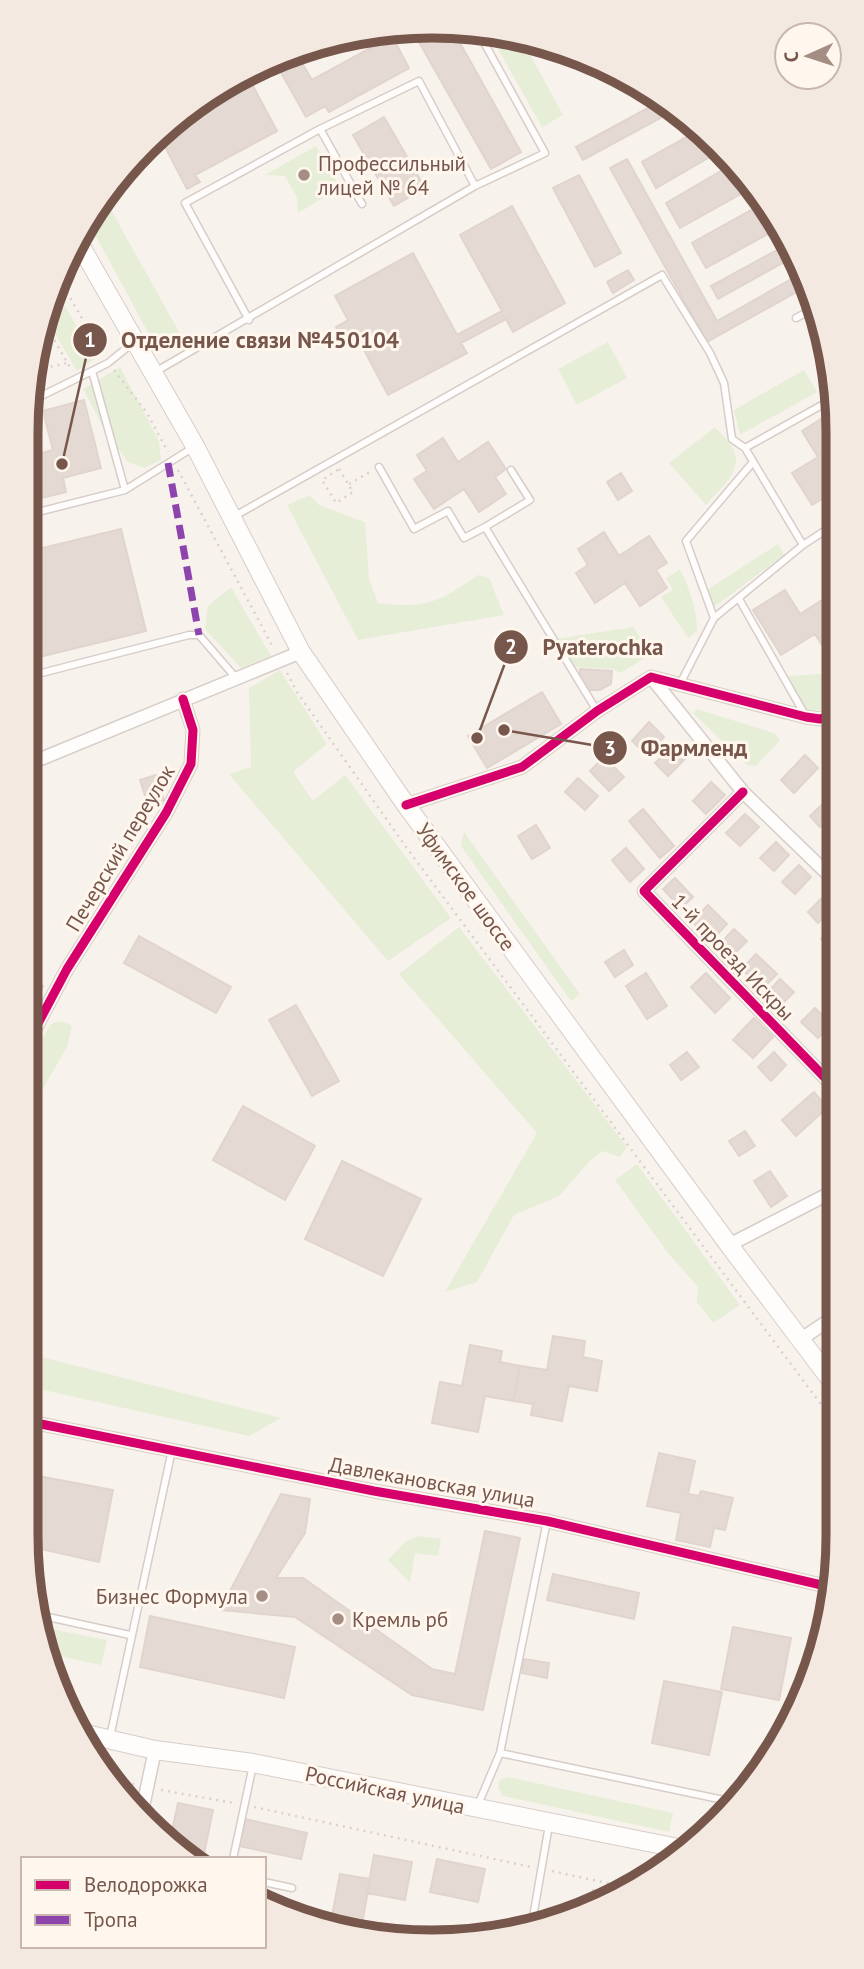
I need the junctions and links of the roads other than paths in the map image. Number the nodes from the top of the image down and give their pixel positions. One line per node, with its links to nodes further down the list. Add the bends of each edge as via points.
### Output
1 (484, 42): 3 (lane, via 545,153)
2 (320, 129): 3 (lane, via 419,81); 4 (lane); 8 (lane, via 185,203)
3 (475, 186): 8 (lane)
4 (362, 204)
5 (83, 250): 9 (main road, Уфимское шоссе)
6 (807, 312): 7 (lane)
7 (796, 318)
8 (249, 320): 11 (lane)
9 (135, 341): 10 (lane); 11 (main road, Уфимское шоссе)
10 (92, 371): 12 (lane); 19 (lane)
11 (154, 373): 14 (main road, Уфимское шоссе)
12 (40, 397)
13 (825, 403): 15 (lane)
14 (195, 446): 19 (lane); 21 (main road, Уфимское шоссе)
15 (745, 448): 16 (lane); 21 (lane, via 732,439 724,383 710,353 663,275)
16 (753, 462): 24 (lane); 26 (lane, via 686,541)
17 (379, 467): 22 (lane, via 414,529 448,512 464,538)
18 (511, 470): 22 (lane, via 530,500)
19 (125, 490): 20 (lane)
20 (39, 512)
21 (232, 517): 27 (main road, Уфимское шоссе)
22 (485, 527): 33 (lane)
23 (825, 531): 24 (lane)
24 (803, 545): 25 (lane)
25 (739, 600): 26 (lane); 34 (lane)
26 (714, 618): 31 (lane)
27 (301, 652): 30 (street); 38 (main road, Уфимское шоссе)
28 (39, 674): 30 (lane, via 199,635)
29 (650, 677): 31 (street); 33 (street); 37 (street)
30 (236, 678): 32 (street)
31 (679, 685): 34 (street)
32 (183, 699): 36 (street); 40 (street, Печерский переулок, via 193,730 191,764)
33 (597, 711): 38 (street, via 522,767)
34 (806, 717): 35 (street)
35 (825, 718)
36 (39, 760)
37 (743, 792): 39 (street); 41 (street, 1-й проезд Искры, via 644,891)
38 (406, 805): 43 (main road, Уфимское шоссе)
39 (825, 871)
40 (39, 1021)
41 (825, 1078)
42 (825, 1196): 43 (street)
43 (729, 1245): 45 (main road, Уфимское шоссе)
44 (825, 1323): 45 (street)
45 (802, 1339): 46 (main road, Уфимское шоссе)
46 (825, 1371)
47 (39, 1424): 48 (street, Давлекановская улица)
48 (172, 1450): 49 (street, Давлекановская улица); 52 (lane)
49 (547, 1521): 50 (street, Давлекановская улица); 56 (lane)
50 (822, 1585)
51 (47, 1617): 52 (lane)
52 (130, 1635): 54 (lane)
53 (92, 1735): 54 (main road, Российская улица)
54 (109, 1739): 55 (main road, Российская улица)
55 (155, 1749): 57 (main road, Российская улица); 59 (street)
56 (500, 1753): 58 (lane); 60 (lane)
57 (253, 1763): 60 (main road, Российская улица); 63 (lane)
58 (724, 1800)
59 (144, 1805)
60 (476, 1809): 61 (main road, Российская улица)
61 (549, 1823): 62 (main road, Российская улица); 66 (lane)
62 (674, 1847)
63 (233, 1857)
64 (266, 1882): 65 (lane)
65 (292, 1888)
66 (533, 1917)

